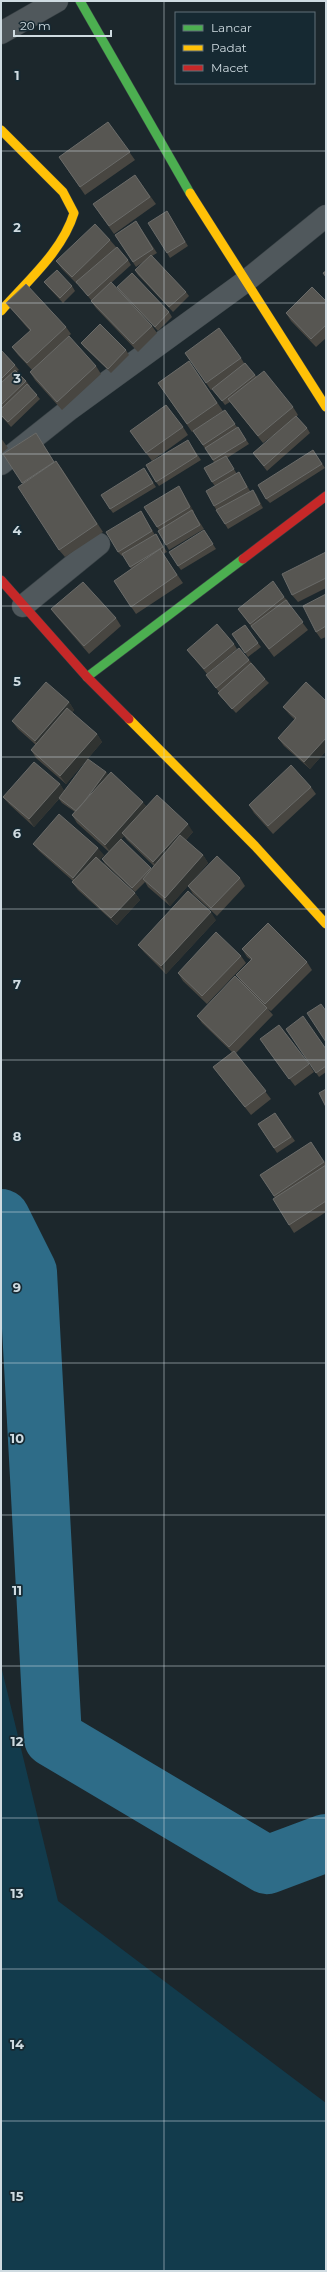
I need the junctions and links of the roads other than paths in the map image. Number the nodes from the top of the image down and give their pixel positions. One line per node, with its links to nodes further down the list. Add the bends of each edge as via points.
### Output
1 (57, 1): 3 (street)
2 (80, 1): 6 (street, via 164,151)
3 (1, 32)
4 (1, 130): 7 (street, via 62,192 74,213 70,228 59,243)
5 (326, 216): 6 (street)
6 (246, 281): 8 (street); 9 (street, via 70,408)
7 (1, 311)
8 (326, 407)
9 (1, 464)
10 (326, 496): 14 (street)
11 (100, 544): 13 (street)
12 (1, 580): 13 (street)
13 (23, 606): 14 (street)
14 (87, 678): 15 (street, via 255,846)
15 (326, 924)

